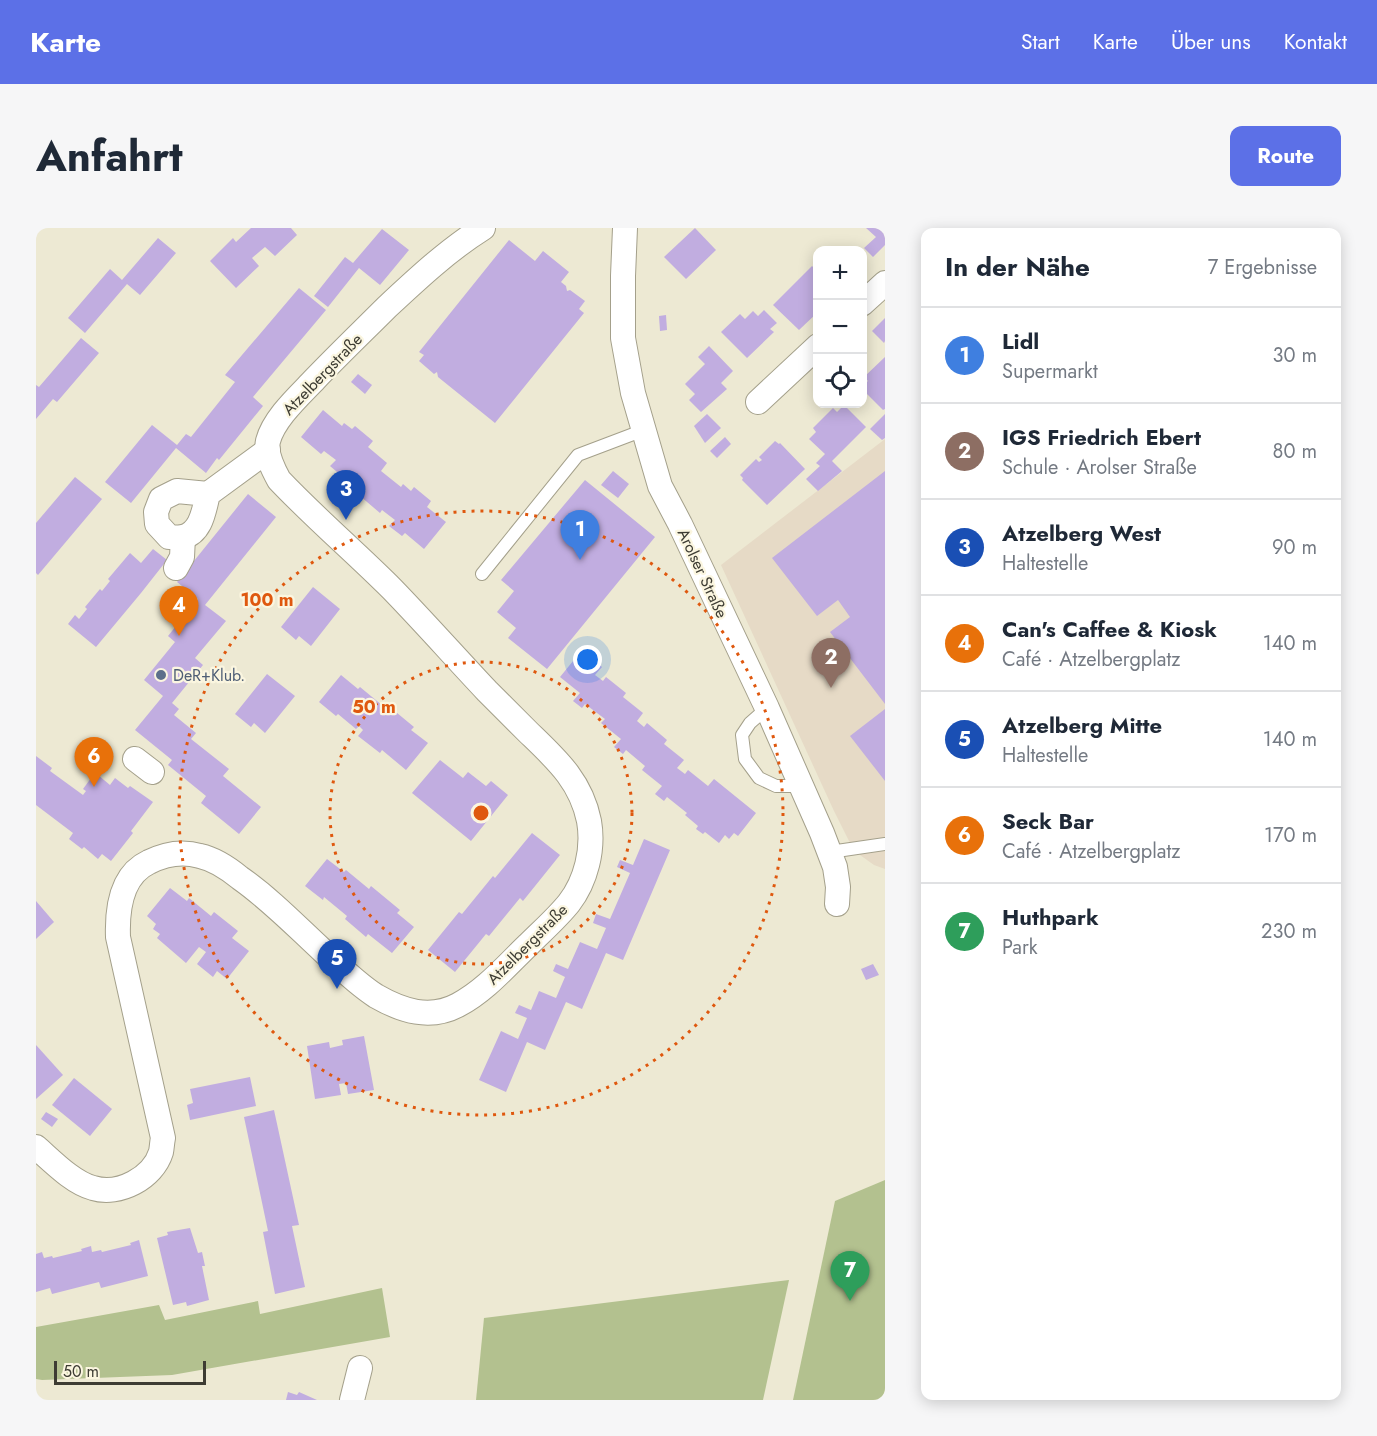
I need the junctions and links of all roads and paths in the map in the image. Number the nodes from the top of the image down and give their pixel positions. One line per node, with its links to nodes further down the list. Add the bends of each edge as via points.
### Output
1 (483, 228): 8 (street, Atzelbergstraße, via 406,289 342,351 279,420)
2 (625, 228): 7 (street, Arolser Straße, via 623,338)
3 (885, 282): 4 (street)
4 (866, 300)
5 (813, 351): 6 (street)
6 (758, 402)
7 (644, 430): 12 (lane, via 578,455); 13 (street, Arolser Straße, via 660,486)
8 (268, 450): 9 (street); 18 (street, Atzelbergstraße, via 279,480 393,591 566,771 577,786 589,822 590,853 585,872 558,916 491,980 459,1005 425,1013 394,1005 359,984 260,892 223,867 202,856 182,853 145,864 122,895 118,937 163,1138 161,1151 141,1179 103,1190 73,1178)
9 (208, 494): 10 (street, via 196,529); 10 (street, via 177,491 161,499 157,524 168,537)
10 (183, 537): 11 (street, via 182,557)
11 (176, 568)
12 (482, 574)
13 (766, 708): 14 (street, Arolser Straße); 14 (lane, via 742,735 746,759 759,778 776,786)
14 (802, 786): 16 (street, Arolser Straße)
15 (885, 844): 16 (lane)
16 (830, 852): 17 (street, Arolser Straße, via 838,887)
17 (837, 904)
18 (36, 1148)
19 (360, 1368): 20 (street)
20 (352, 1400)

